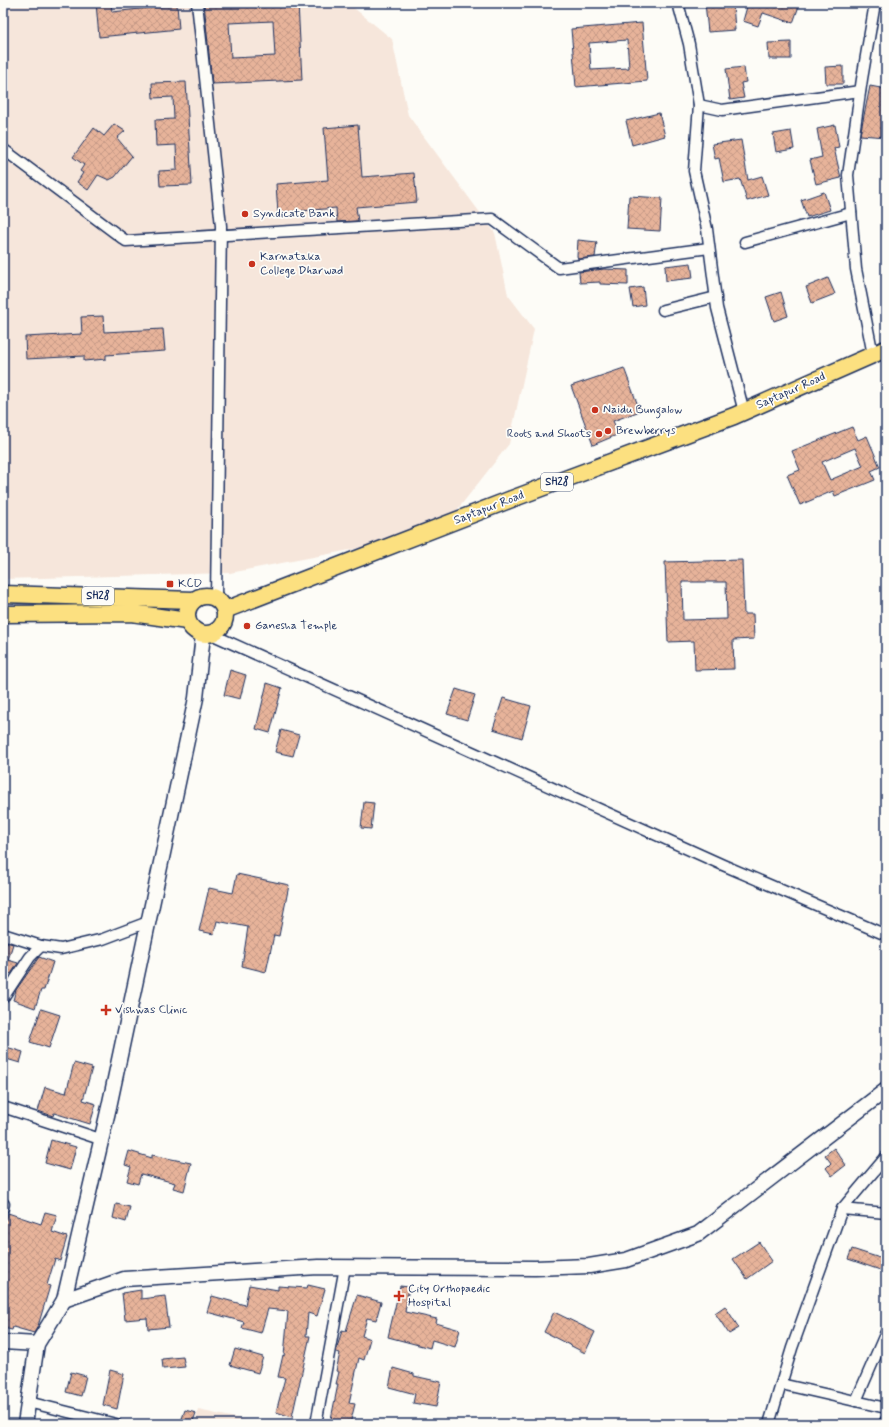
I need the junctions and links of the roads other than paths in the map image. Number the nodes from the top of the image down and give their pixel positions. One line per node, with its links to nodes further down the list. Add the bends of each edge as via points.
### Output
1 (197, 3): 8 (street)
2 (678, 3): 5 (street, via 689,44)
3 (875, 3): 4 (street)
4 (860, 91): 5 (street, via 722,110); 7 (street, via 848,175)
5 (699, 105): 10 (street, via 694,171)
6 (3, 149): 8 (street, via 126,241)
7 (851, 213): 9 (street); 13 (street, via 856,269)
8 (221, 237): 10 (street, via 492,219 559,268); 17 (street)
9 (745, 242)
10 (709, 248): 11 (street)
11 (716, 297): 12 (street); 14 (street)
12 (663, 310)
13 (879, 352): 14 (main road, Saptapur Road / SH28)
14 (744, 412): 17 (main road, Saptapur Road / SH28)
15 (3, 594): 16 (main road, SH28)
16 (194, 600): 17 (main road, via 208,596); 19 (main road, via 189,606)
17 (220, 604): 20 (main road, via 225,618 223,625 218,631)
18 (3, 614): 19 (main road, SH28, via 132,613)
19 (187, 621): 20 (main road, via 196,632)
20 (207, 635): 21 (street); 23 (street)
21 (148, 922): 24 (street, via 103,939 61,949); 28 (street)
22 (3, 934): 24 (street)
23 (886, 935)
24 (41, 946): 25 (street, via 30,957)
25 (3, 998)
26 (886, 1090): 32 (street, via 698,1234 626,1260 589,1266 534,1268)
27 (3, 1107): 28 (street)
28 (100, 1139): 33 (street)
29 (886, 1157): 30 (street)
30 (842, 1208): 31 (street); 37 (street)
31 (886, 1213)
32 (345, 1267): 33 (street, via 124,1279); 44 (street)
33 (64, 1300): 36 (street)
34 (886, 1332): 38 (street)
35 (3, 1342): 36 (street)
36 (37, 1344): 39 (street)
37 (781, 1384): 38 (street); 45 (street)
38 (856, 1401): 40 (street)
39 (28, 1402): 42 (street); 43 (street)
40 (886, 1408)
41 (886, 1420): 46 (street)
42 (25, 1424)
43 (116, 1424)
44 (316, 1424)
45 (770, 1424)
46 (884, 1424)

